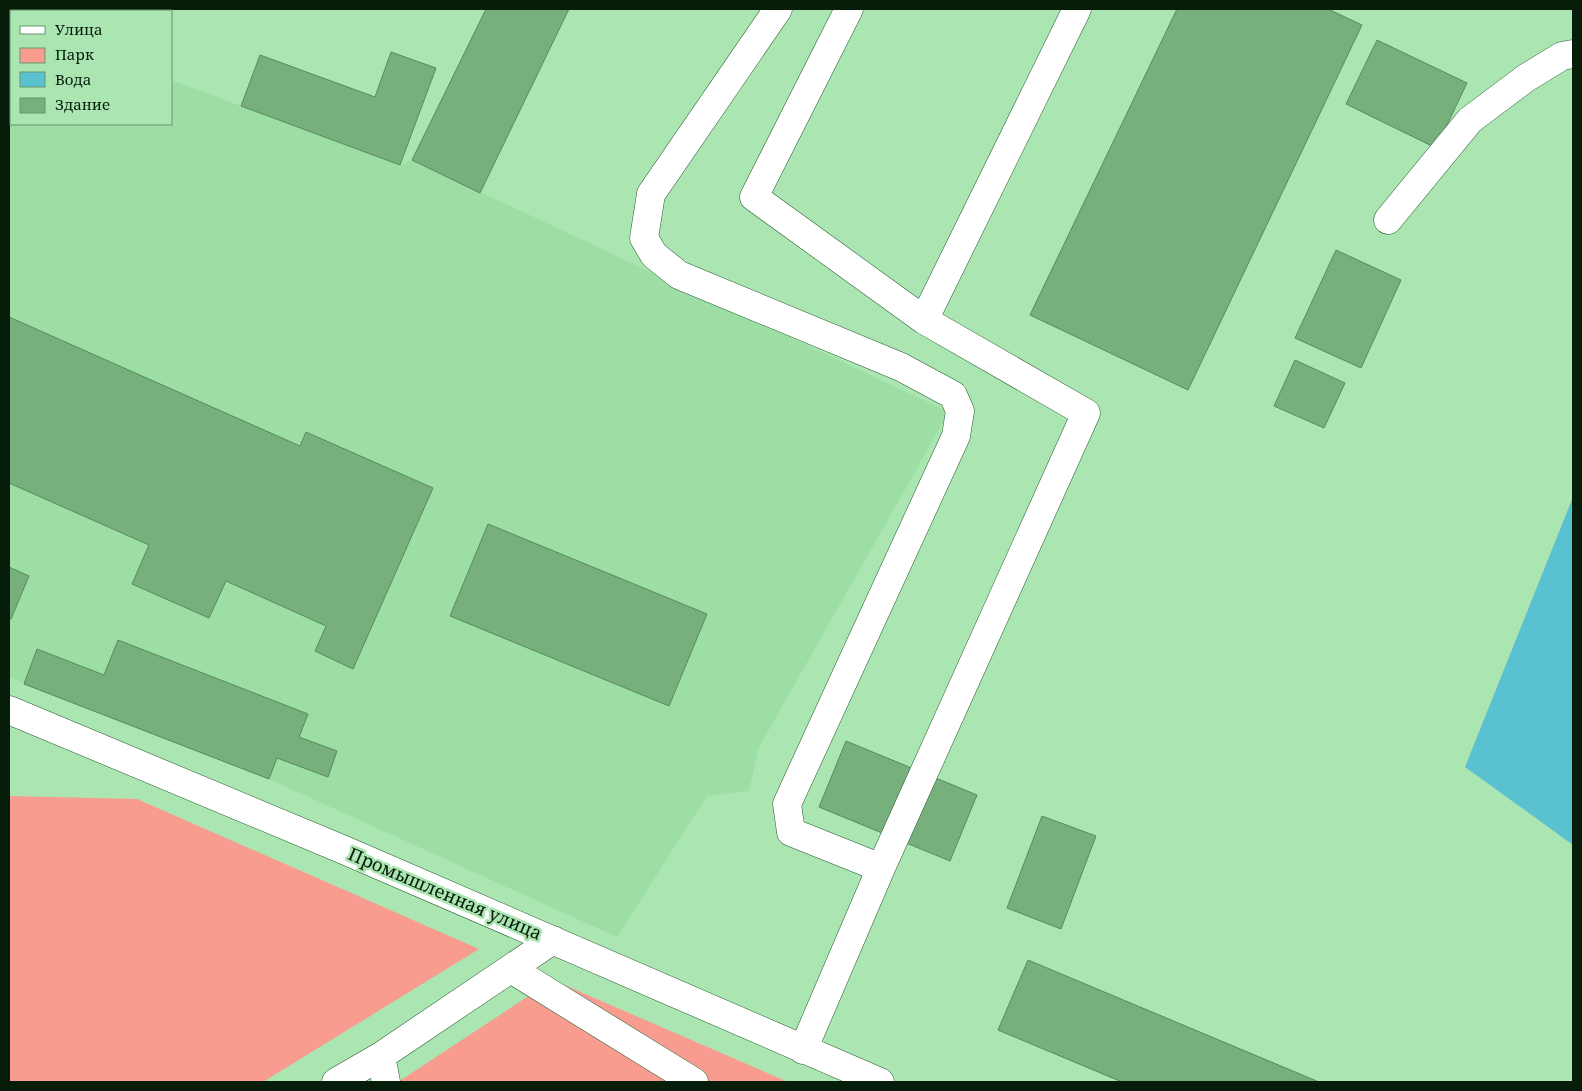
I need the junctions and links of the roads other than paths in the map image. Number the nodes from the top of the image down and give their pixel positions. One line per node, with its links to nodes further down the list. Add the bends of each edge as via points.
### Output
1 (778, 9): 8 (street, via 651,194 644,238 654,255 679,275 901,367 953,394 960,411 956,436 787,804 791,832)
2 (849, 9): 6 (street, via 754,197)
3 (1077, 9): 6 (street)
4 (1573, 54): 5 (street, via 1562,56 1526,78 1470,120)
5 (1388, 220)
6 (924, 320): 8 (street, via 1086,413)
7 (9, 710): 9 (street, Промышленная улица)
8 (881, 868): 11 (street)
9 (553, 940): 10 (street); 11 (street, Промышленная улица)
10 (511, 969): 12 (street); 15 (street)
11 (802, 1050): 16 (street, Промышленная улица)
12 (381, 1056): 13 (street); 14 (street)
13 (336, 1082)
14 (386, 1082)
15 (694, 1082)
16 (880, 1082)

